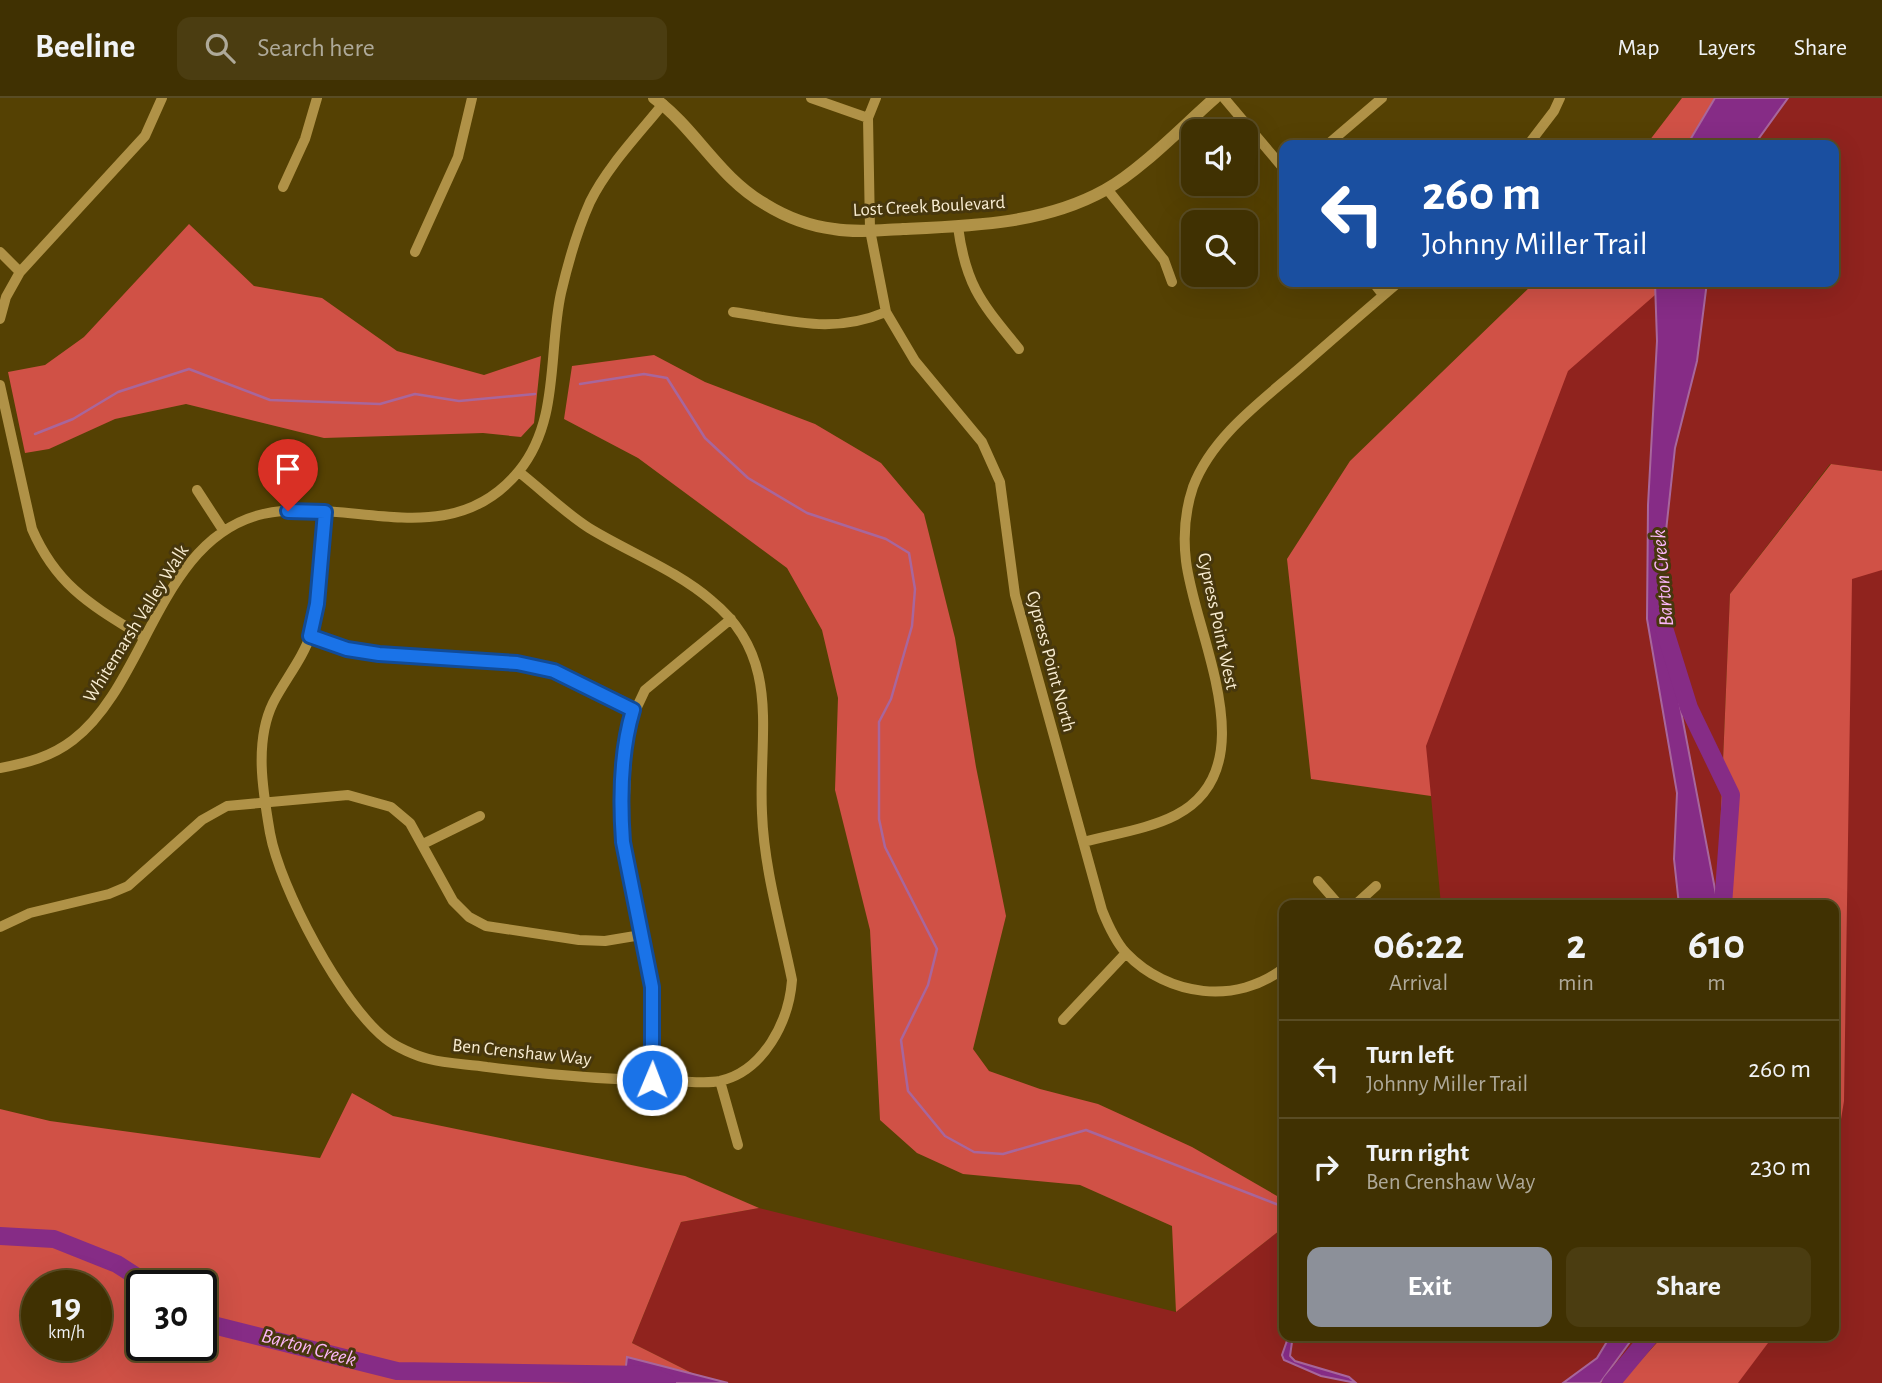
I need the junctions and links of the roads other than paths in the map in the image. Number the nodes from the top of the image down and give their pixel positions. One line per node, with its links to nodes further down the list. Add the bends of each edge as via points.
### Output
1 (162, 98): 21 (street, via 145,136)
2 (317, 98): 15 (street)
3 (472, 98): 19 (street, via 458,157)
4 (811, 98): 11 (street)
5 (876, 98): 11 (street)
6 (1215, 98): 16 (street, Lost Creek Boulevard)
7 (1224, 98): 14 (street)
8 (1382, 98): 12 (street)
9 (1560, 98): 13 (street)
10 (658, 101): 18 (street, Lost Creek Boulevard, via 740,188 765,205 809,224); 31 (street, Whitemarsh Valley Walk, via 591,201 561,295 543,428)
11 (868, 118): 18 (street, Cypress Point North)
12 (1333, 140)
13 (1532, 140)
14 (1279, 163)
15 (283, 187)
16 (1107, 189): 17 (street, Lost Creek Boulevard, via 1059,211); 22 (street, via 1164,260)
17 (958, 227): 18 (street, Lost Creek Boulevard); 29 (street, via 971,285)
18 (870, 230): 27 (street, Cypress Point North)
19 (415, 251)
20 (0, 252): 21 (street)
21 (20, 272): 28 (street)
22 (1172, 282)
23 (1377, 287): 25 (street)
24 (1393, 287): 25 (street, Cypress Point West)
25 (1383, 295): 42 (street, Cypress Point West, via 1242,418 1206,462 1194,485 1186,510 1186,562 1224,740 1212,782 1175,816)
26 (733, 312): 27 (street, via 824,326 852,324)
27 (886, 312): 42 (street, Cypress Point North, via 915,361 982,442 1000,482 1015,595)
28 (0, 319)
29 (1019, 349)
30 (0, 385): 37 (street, via 32,530 41,550 65,584)
31 (519, 472): 33 (street, Whitemarsh Valley Walk, via 479,503 432,518); 35 (street, Ben Crenshaw Way, via 587,527 680,578)
32 (197, 490): 34 (street)
33 (325, 512): 34 (street, Whitemarsh Valley Walk, via 261,515); 36 (street, Ben Crenshaw Way)
34 (223, 530): 37 (street, Whitemarsh Valley Walk, via 188,565)
35 (731, 619): 38 (street, via 645,690); 54 (street, Ben Crenshaw Way, via 762,685 762,814 792,980 783,1024 751,1064)
36 (310, 636): 38 (street, via 379,654 517,663 554,671); 40 (street, Ben Crenshaw Way, via 271,706 264,730)
37 (143, 637): 39 (street, Whitemarsh Valley Walk, via 106,703 75,739 53,753)
38 (633, 710): 49 (street, via 622,821)
39 (0, 768)
40 (265, 801): 43 (street, via 348,795 369,799 391,807 410,823); 48 (street, via 213,812 128,886 30,914); 53 (street, Ben Crenshaw Way, via 282,873 318,946 348,997 387,1039 428,1059 528,1072)
41 (480, 816): 43 (street)
42 (1084, 842): 50 (street, Cypress Point North, via 1102,910)
43 (424, 844): 49 (street, via 453,901 486,926 579,940)
44 (1318, 881): 46 (street)
45 (1376, 886): 47 (street)
46 (1335, 900)
47 (1361, 900)
48 (0, 928)
49 (641, 935): 53 (street, via 653,1002)
50 (1126, 953): 51 (street, Cypress Point North, via 1166,979 1220,993 1266,983); 52 (street)
51 (1279, 972)
52 (1063, 1020)
53 (652, 1080): 54 (street, Ben Crenshaw Way)
54 (720, 1081): 55 (street)
55 (738, 1145)

